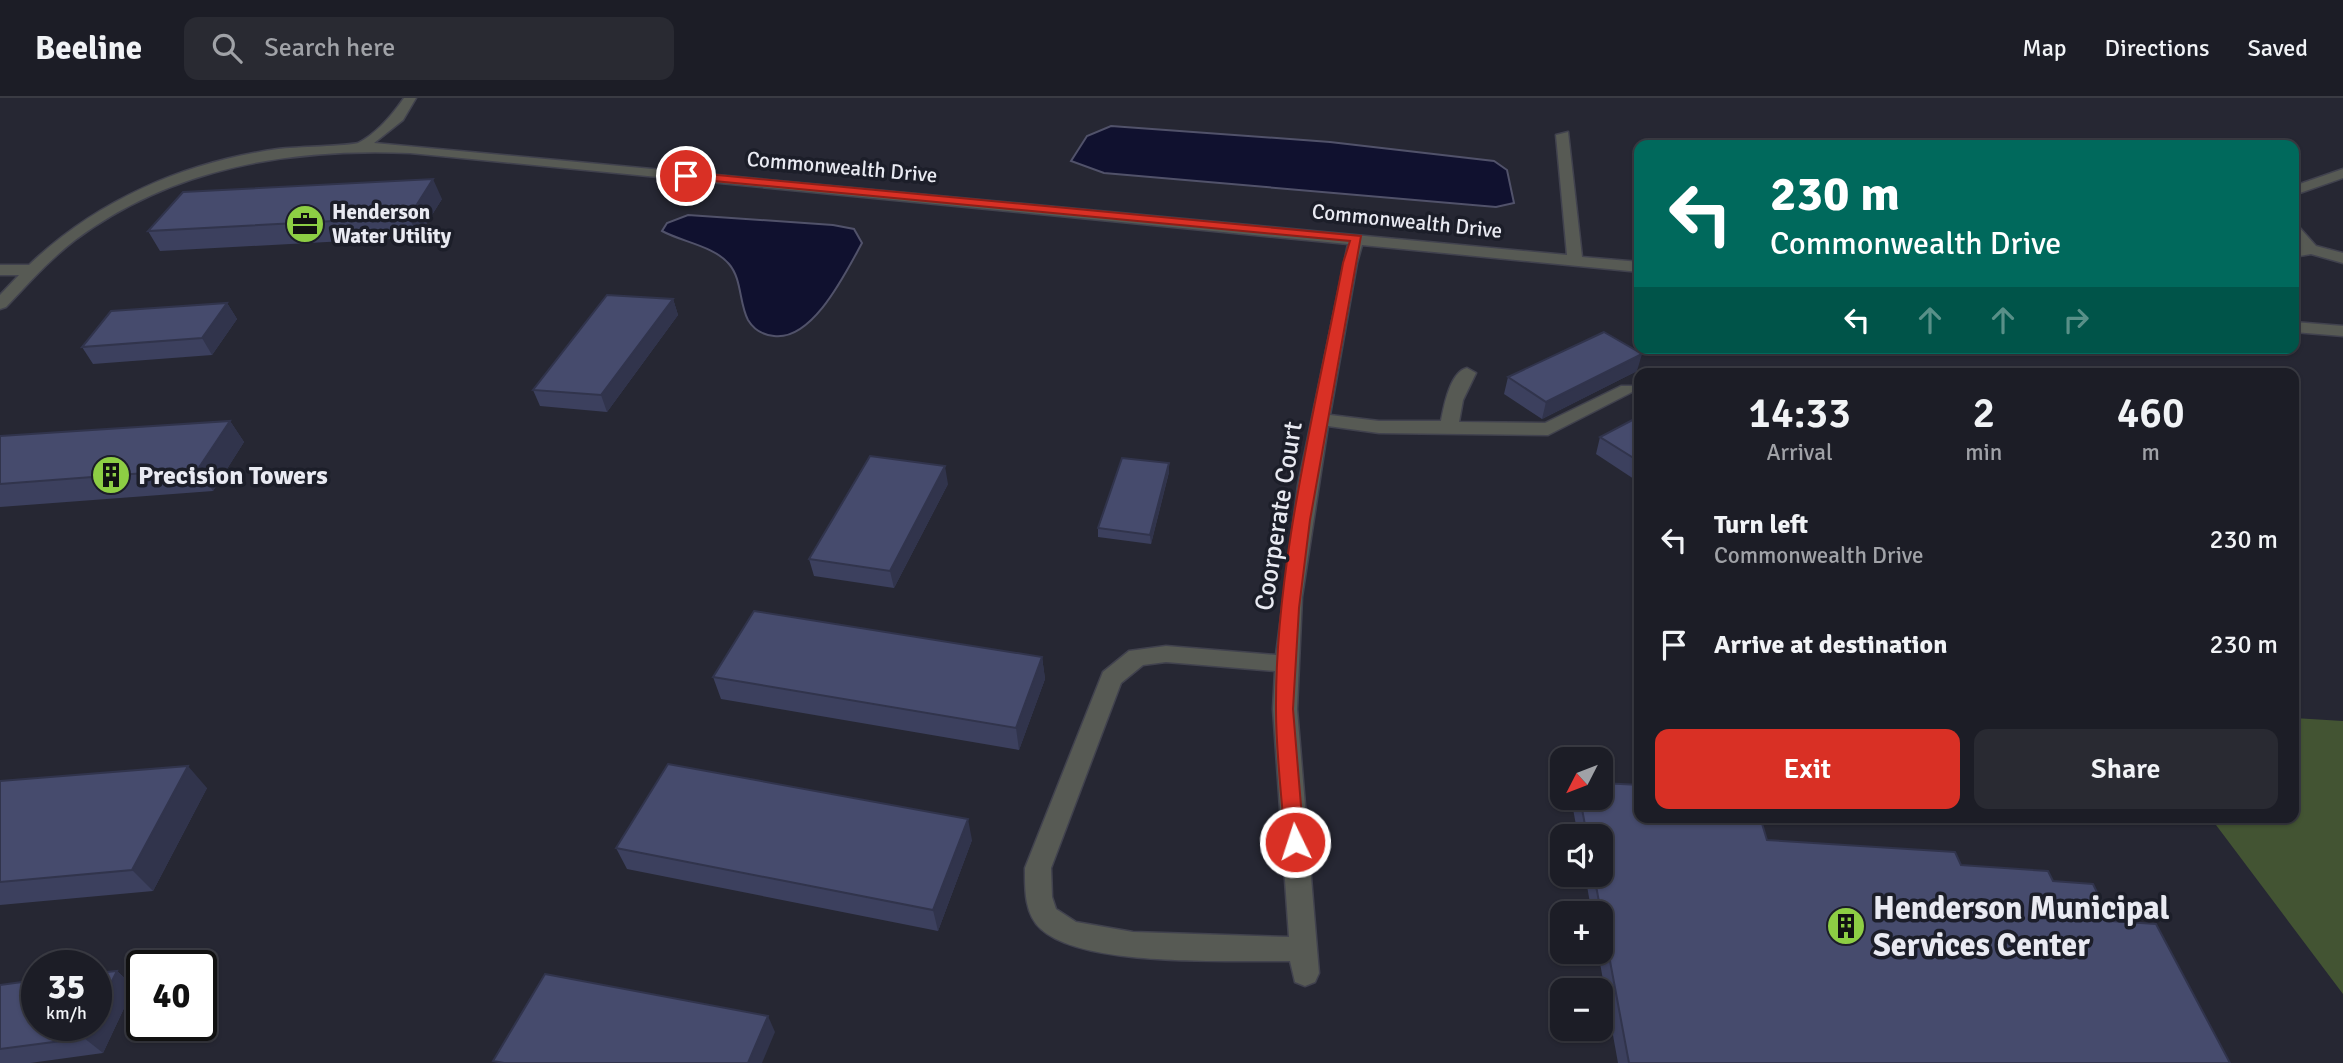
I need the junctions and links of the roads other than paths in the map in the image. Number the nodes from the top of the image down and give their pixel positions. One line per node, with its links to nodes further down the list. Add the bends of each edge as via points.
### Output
1 (410, 98): 3 (street, via 398,117)
2 (1563, 135): 11 (street)
3 (362, 146): 7 (street, Commonwealth Drive); 14 (street, Commonwealth Drive, via 259,156 168,183 91,222)
4 (2343, 173): 5 (street)
5 (2299, 189)
6 (2299, 236): 8 (street)
7 (1357, 239): 11 (street, Commonwealth Drive); 20 (street, Coorperate Court)
8 (2311, 249): 9 (street); 10 (street)
9 (2299, 251)
10 (2343, 258)
11 (1575, 261): 12 (street, Commonwealth Drive)
12 (1634, 266)
13 (0, 270): 14 (street)
14 (33, 270): 15 (street, Commonwealth Drive)
15 (0, 304)
16 (2299, 327): 17 (street)
17 (2343, 331)
18 (1466, 373): 21 (street)
19 (1627, 390): 21 (street, via 1548,429)
20 (1321, 419): 21 (street, via 1379,427); 22 (street, Coorperate Court, via 1303,520)
21 (1449, 426)
22 (1286, 664): 22 (street, Coorperate Court, via 1166,654 1137,657 1111,678 1038,867 1038,897 1051,923 1079,937 1113,943 1304,961 1285,709)

